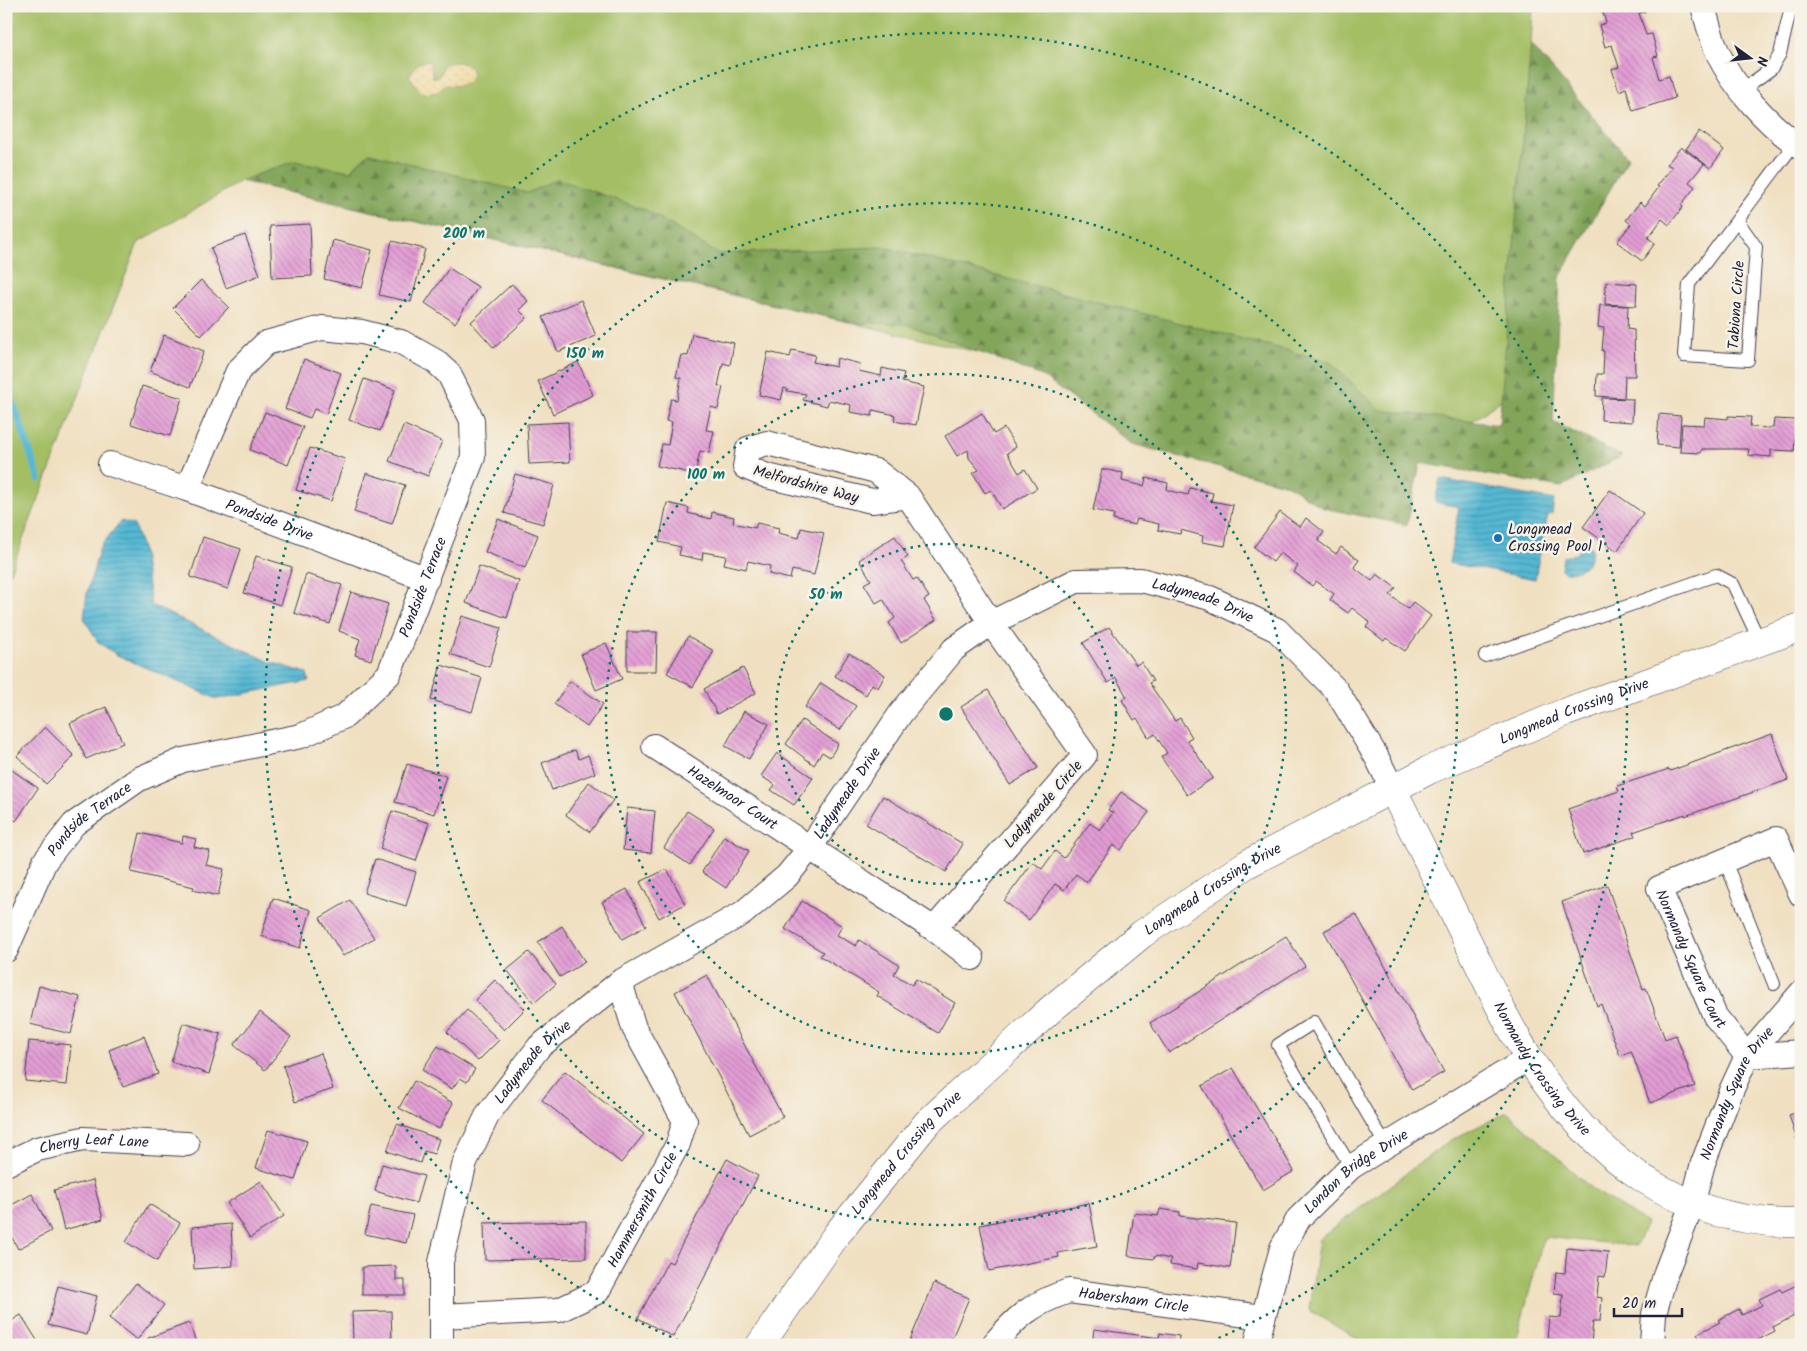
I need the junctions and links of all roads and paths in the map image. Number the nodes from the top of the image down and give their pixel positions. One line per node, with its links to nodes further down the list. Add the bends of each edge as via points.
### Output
1 (1702, 6): 3 (street, via 1717,52)
2 (1786, 6): 3 (lane, via 1791,7 1780,54 1771,69)
3 (1742, 90): 4 (street, via 1761,114)
4 (1798, 145): 5 (lane, Tabiona Circle)
5 (1737, 220): 5 (lane, Tabiona Circle, via 1689,284 1684,356 1748,360 1756,247)
6 (110, 464): 7 (street, Pondside Drive)
7 (186, 489): 9 (street, Pondside Drive); 9 (street, Pondside Terrace, via 238,371 266,343 322,328 362,332 401,342 435,361 449,374 472,420 473,457)
8 (908, 496): 8 (street, Melfordshire Way, via 876,471 767,443 748,450 745,467 767,476 872,501); 10 (street, Melfordshire Way)
9 (427, 579): 20 (street, Pondside Terrace, via 389,674 345,716 301,736 183,760 139,779 74,824 46,861)
10 (992, 623): 15 (street, Ladymeade Drive, via 1076,582 1141,580 1210,598 1277,630 1336,690); 16 (street, Ladymeade Drive, via 954,649 901,713); 19 (street, Ladymeade Circle, via 1085,756)
11 (1801, 627): 12 (street, Longmead Crossing Drive)
12 (1760, 642): 13 (lane, via 1733,584 1716,576); 15 (street, Longmead Crossing Drive, via 1566,712)
13 (1485, 656)
14 (654, 746): 16 (street, Hazelmoor Court)
15 (1392, 788): 27 (street, Normandy Crossing Drive, via 1503,1013); 37 (street, Longmead Crossing Drive, via 1247,864 1142,934 1050,1010 927,1123 837,1234)
16 (809, 849): 19 (street); 22 (street, Ladymeade Drive, via 788,876 743,913)
17 (1724, 861): 18 (street, Normandy Square Court, via 1776,839); 23 (lane); 26 (street, Normandy Square Court, via 1659,888 1715,1016)
18 (1801, 894)
19 (934, 929): 21 (street)
20 (6, 950)
21 (972, 958)
22 (620, 982): 34 (street, Ladymeade Drive, via 539,1047 488,1114 465,1162 441,1262); 34 (street, Hammersmith Circle, via 634,1028 685,1120 678,1144 597,1292 559,1310)
23 (1774, 984)
24 (1801, 993): 26 (street, Normandy Square Drive)
25 (1801, 1052): 26 (street)
26 (1747, 1056): 32 (street, Normandy Square Drive, via 1703,1163)
27 (1529, 1058): 29 (street, London Bridge Drive); 32 (street, Normandy Crossing Drive, via 1592,1139 1648,1183)
28 (187, 1144): 30 (street, Cherry Leaf Lane, via 83,1138 37,1149)
29 (1386, 1146): 31 (street, London Bridge Drive); 31 (lane, via 1314,1022 1278,1045)
30 (7, 1161)
31 (1351, 1167): 35 (street, London Bridge Drive, via 1299,1218 1282,1248)
32 (1692, 1206): 33 (street, Normandy Crossing Drive, via 1772,1223); 40 (street, Normandy Square Drive, via 1666,1272 1654,1314)
33 (1801, 1223)
34 (441, 1316): 36 (street, Ladymeade Drive)
35 (1262, 1317): 38 (street, Habersham Circle, via 1069,1291 1046,1299 1015,1318); 39 (street, London Bridge Drive)
36 (441, 1345)
37 (760, 1345)
38 (993, 1345)
39 (1256, 1345)
40 (1652, 1345)

